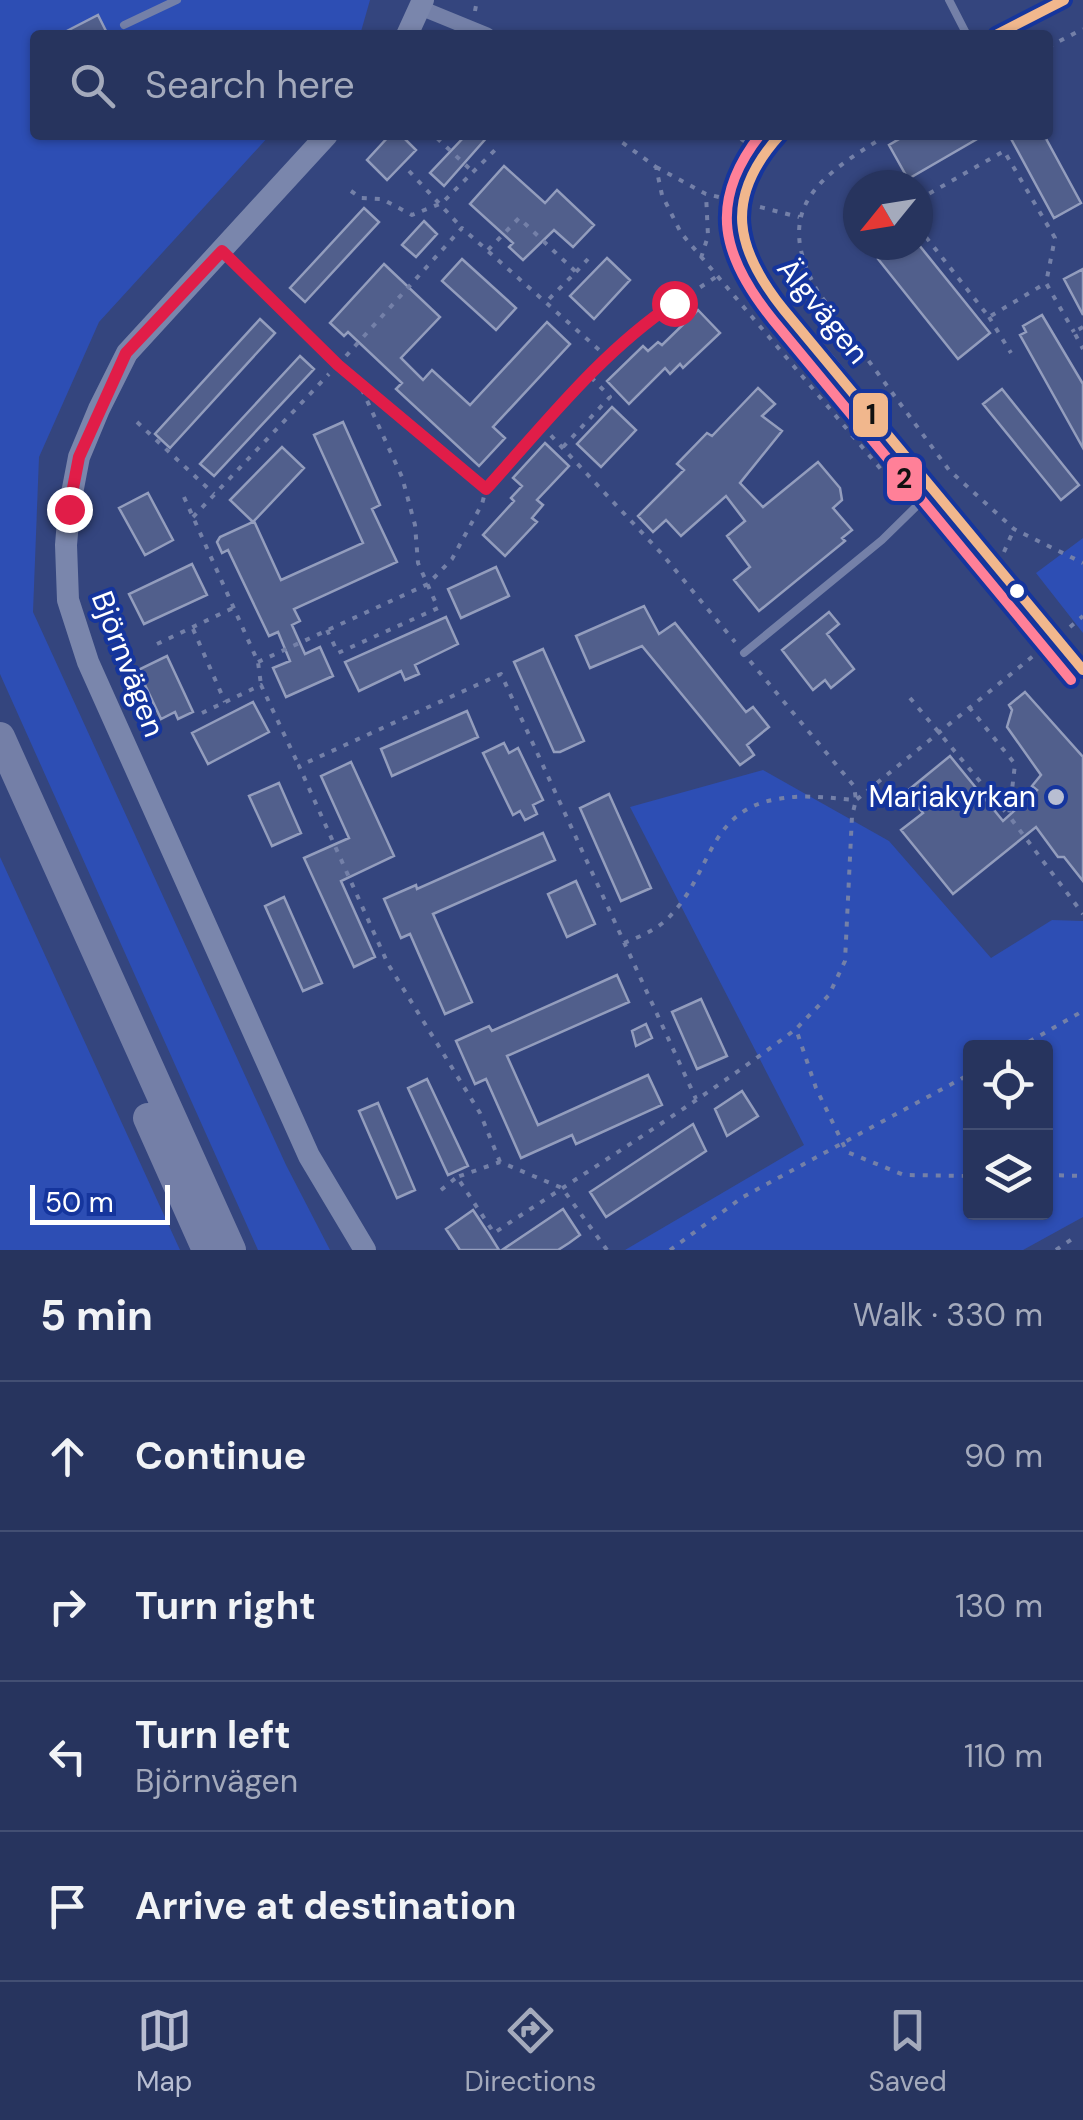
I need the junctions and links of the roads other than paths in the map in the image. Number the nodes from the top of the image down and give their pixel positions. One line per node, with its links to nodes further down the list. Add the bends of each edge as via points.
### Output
1 (177, 0): 5 (lane)
2 (948, 0): 8 (lane)
3 (1064, 0): 9 (street)
4 (422, 4): 6 (street); 7 (street)
5 (124, 25)
6 (409, 30)
7 (477, 30)
8 (964, 30)
9 (1006, 30)
10 (322, 140): 14 (street, Björnvägen)
11 (752, 140): 13 (street)
12 (775, 140): 13 (street, Älgvägen)
13 (766, 150): 16 (street, Älgvägen, via 744,203 743,241 758,274)
14 (222, 251): 15 (lane); 23 (street, Björnvägen, via 126,353 99,409 79,457 69,509 68,600 88,662 309,1156)
15 (338, 365)
16 (934, 489): 17 (lane); 18 (street, Älgvägen)
17 (744, 653)
18 (1083, 670)
19 (0, 738): 22 (highway)
20 (0, 786): 21 (highway)
21 (207, 1250)
22 (230, 1250)
23 (365, 1250)

